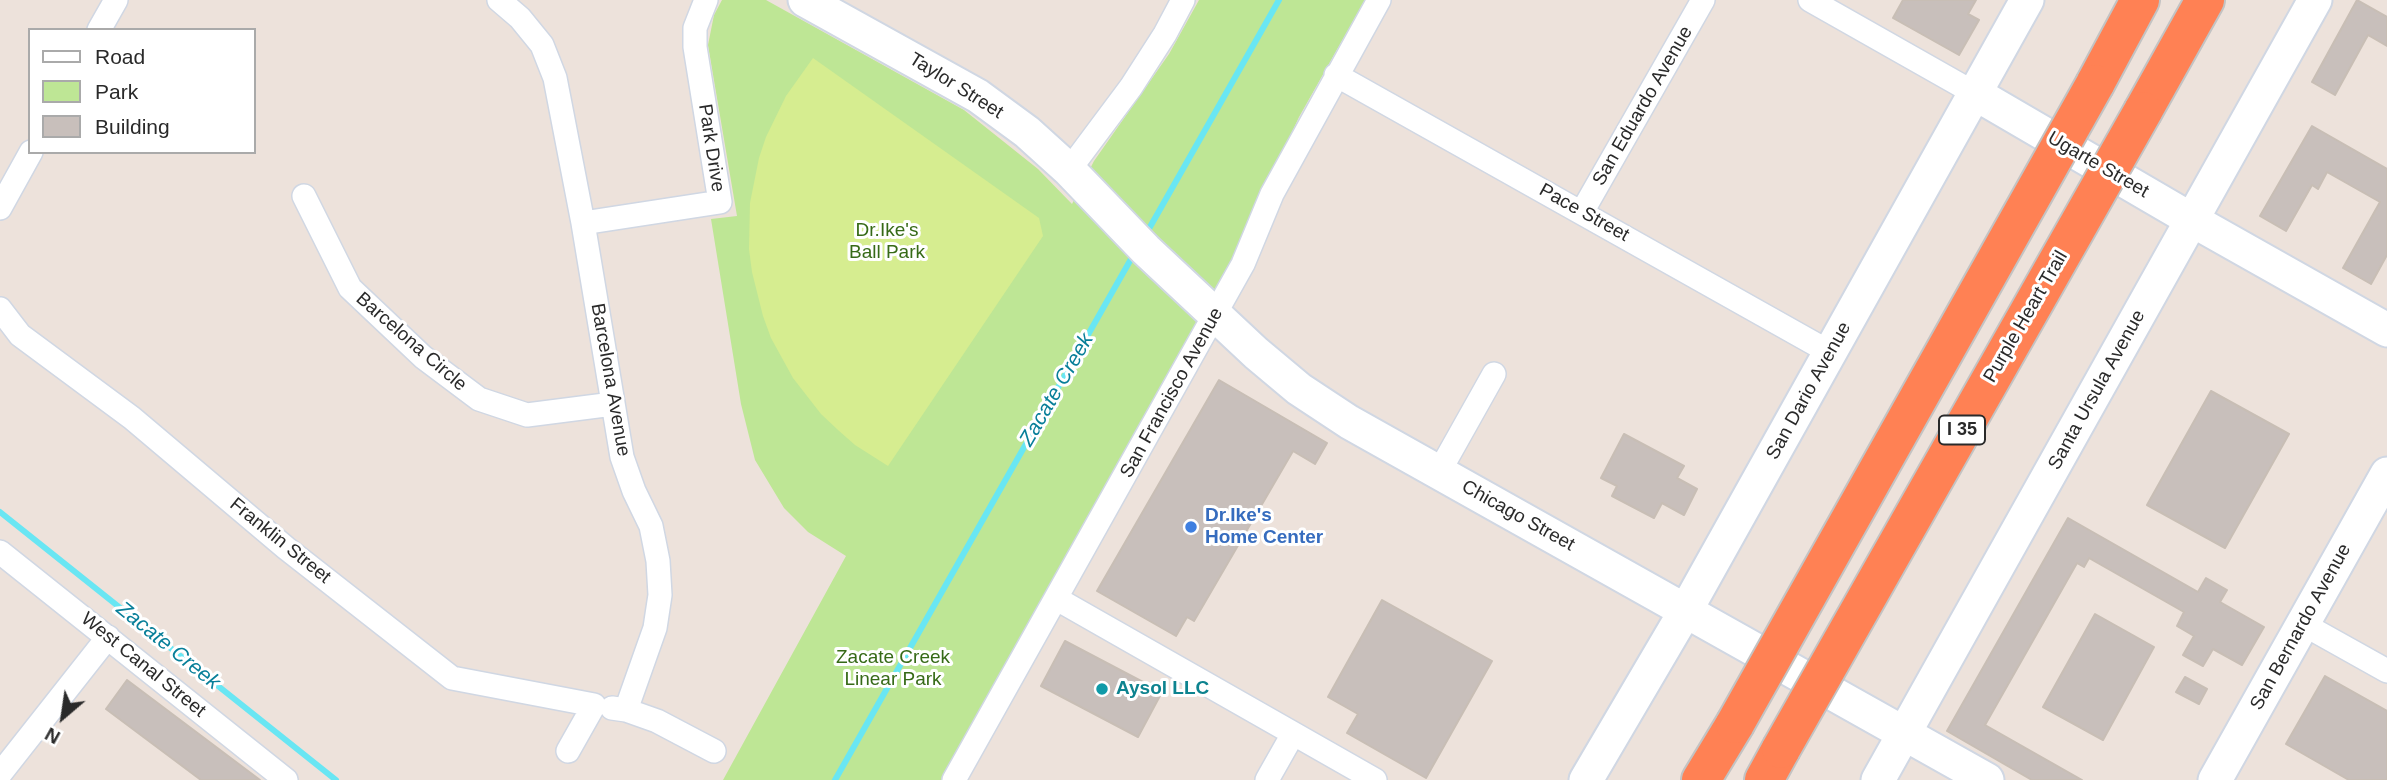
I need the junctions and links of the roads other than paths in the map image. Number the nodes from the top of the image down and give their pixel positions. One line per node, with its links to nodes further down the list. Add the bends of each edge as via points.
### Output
1 (116, 0): 14 (street)
2 (499, 0): 24 (street, Barcelona Avenue, via 542,45 555,78)
3 (706, 0): 24 (street, Park Drive, via 695,28 695,47 720,202)
4 (805, 0): 18 (main road, Taylor Street, via 978,96)
5 (1183, 0): 18 (street, via 1131,87)
6 (1379, 0): 15 (street, San Francisco Avenue)
7 (1703, 0): 22 (street, San Eduardo Avenue)
8 (1810, 0): 16 (street, Ugarte Street)
9 (2027, 0): 16 (main road, San Dario Avenue)
10 (2140, 0): 52 (highway, I 35, bridge)
11 (2220, 0): 13 (highway, Purple Heart Trail)
12 (2315, 0): 23 (main road, Santa Ursula Avenue)
13 (2196, 16): 45 (highway, Purple Heart Trail / I 35, bridge)
14 (100, 28)
15 (1336, 75): 22 (street, Pace Street); 25 (street, San Francisco Avenue, via 1272,194 1243,264)
16 (1976, 94): 23 (main road, Ugarte Street); 28 (main road, San Dario Avenue)
17 (30, 154): 21 (street)
18 (1069, 170): 19 (main road, Taylor Street)
19 (1092, 194): 25 (main road, Chicago Street)
20 (304, 197): 30 (street, Barcelona Circle, via 350,288 423,357 479,399 527,415)
21 (0, 208)
22 (1583, 212): 28 (street, Pace Street)
23 (2192, 220): 27 (main road, Ugarte Street); 41 (main road, Santa Ursula Avenue)
24 (583, 223): 30 (street, Barcelona Avenue)
25 (1205, 305): 31 (main road, Chicago Street, via 1299,389); 34 (street, San Francisco Avenue)
26 (0, 309): 39 (street, Franklin Street, via 20,335 132,418 286,548 452,678)
27 (2387, 330)
28 (1831, 353): 35 (main road, San Dario Avenue)
29 (1494, 374): 31 (street)
30 (613, 404): 40 (street, Barcelona Avenue, via 622,457 651,526 659,561 655,628)
31 (1439, 472): 35 (main road, Chicago Street)
32 (2387, 474): 36 (main road, San Bernardo Avenue)
33 (0, 552): 37 (street, West Canal Street)
34 (1057, 599): 42 (street); 48 (street, San Francisco Avenue)
35 (1686, 610): 41 (main road, Chicago Street); 51 (main road, San Dario Avenue)
36 (2303, 624): 38 (street); 55 (main road, San Bernardo Avenue)
37 (108, 637): 46 (street); 47 (street, West Canal Street)
38 (2387, 671)
39 (594, 705): 40 (street, Franklin Street); 43 (street)
40 (626, 710): 44 (street, Franklin Street)
41 (1904, 733): 53 (main road, Santa Ursula Avenue); 54 (main road, Chicago Street)
42 (1293, 734): 49 (street); 50 (street)
43 (568, 751)
44 (715, 751)
45 (1772, 765)
46 (0, 774)
47 (286, 780)
48 (954, 780)
49 (1267, 780)
50 (1375, 780)
51 (1586, 780)
52 (1701, 780)
53 (1878, 780)
54 (1987, 780)
55 (2215, 780)

